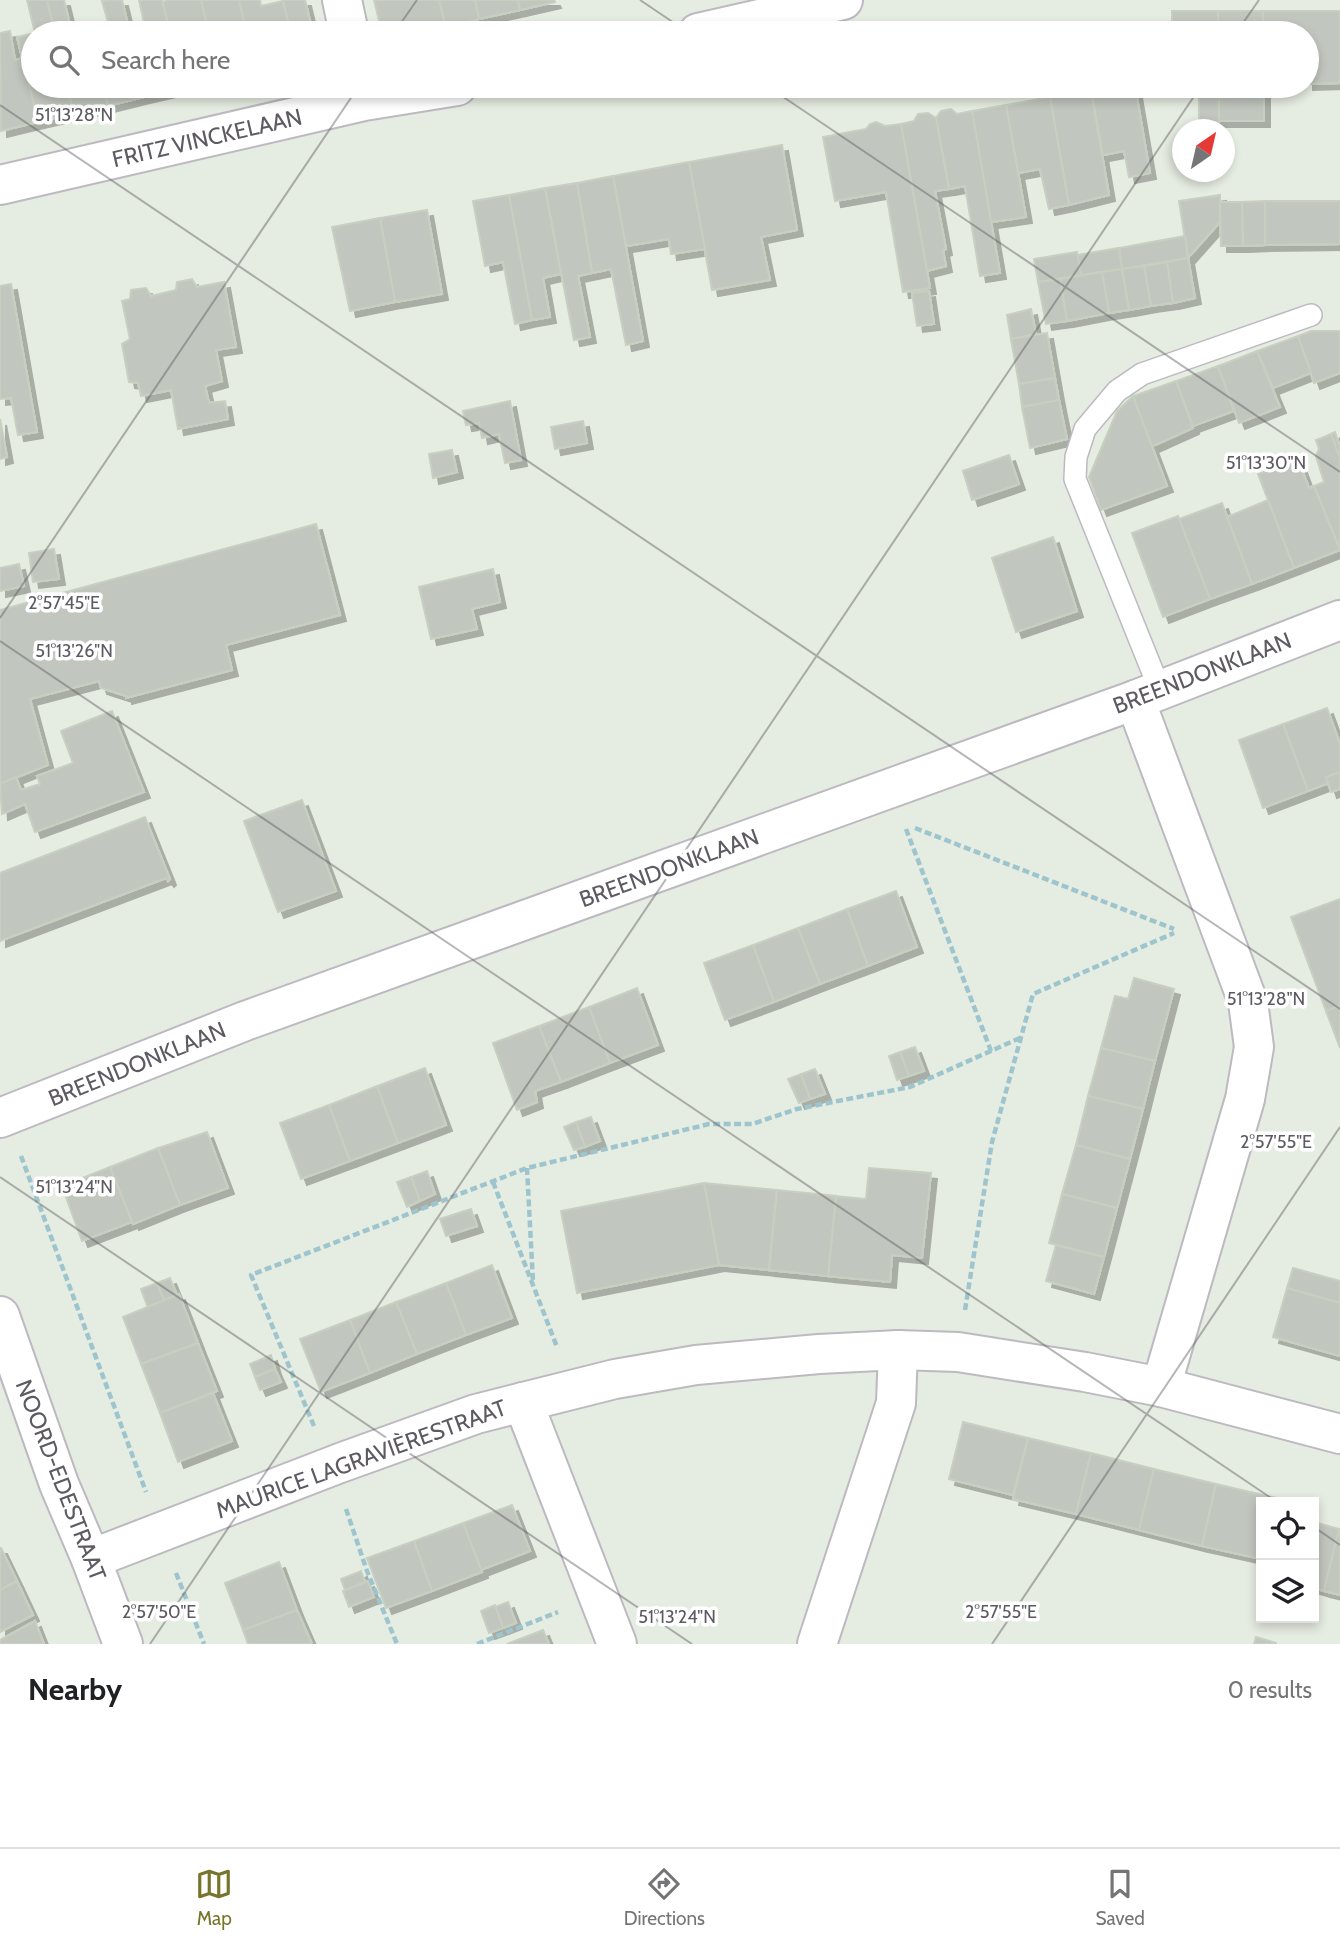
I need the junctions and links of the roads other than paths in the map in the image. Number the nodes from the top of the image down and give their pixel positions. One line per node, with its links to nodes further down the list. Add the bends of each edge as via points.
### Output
1 (342, 0): 3 (street)
2 (843, 0): 4 (street)
3 (346, 21)
4 (751, 21)
5 (343, 98): 6 (street, FRITZ VINCKELAAN)
6 (0, 185)
7 (1311, 315): 9 (lane, via 1142,374 1117,391 1085,429 1075,479)
8 (1340, 620): 9 (street, BREENDONKLAAN)
9 (1147, 695): 10 (street, BREENDONKLAAN, via 245,1021); 13 (street, via 1248,1002 1254,1047 1245,1100)
10 (3, 1117)
11 (0, 1316): 16 (street, NOORD-EDESTRAAT, via 59,1484)
12 (898, 1350): 13 (street, MAURICE LAGRAVIÈRESTRAAT, via 958,1352); 14 (street, MAURICE LAGRAVIÈRESTRAAT, via 696,1365); 19 (street, via 896,1403)
13 (1161, 1387): 15 (street, MAURICE LAGRAVIÈRESTRAAT)
14 (523, 1402): 16 (street, MAURICE LAGRAVIÈRESTRAAT, via 331,1466); 18 (street)
15 (1340, 1434)
16 (91, 1559): 17 (street, NOORD-EDESTRAAT)
17 (123, 1644)
18 (617, 1644)
19 (817, 1644)

